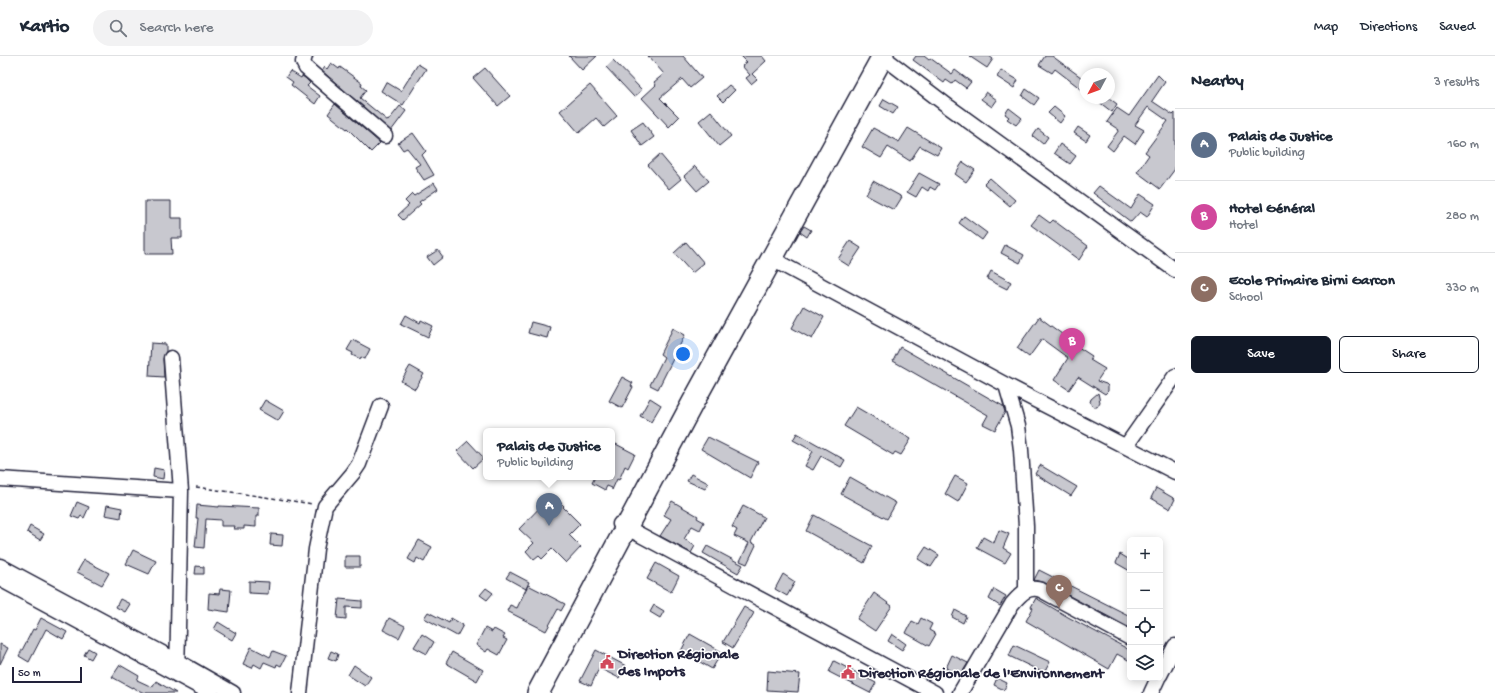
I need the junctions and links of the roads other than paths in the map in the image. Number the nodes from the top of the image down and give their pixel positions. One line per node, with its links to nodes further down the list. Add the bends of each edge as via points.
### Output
1 (305, 56): 4 (street, via 303,62 306,68)
2 (868, 56): 10 (highway)
3 (882, 56): 5 (highway); 6 (street)
4 (385, 136)
5 (772, 259): 9 (street); 10 (highway)
6 (1175, 270)
7 (171, 358): 15 (street)
8 (1175, 376): 12 (street)
9 (1006, 385): 12 (street); 20 (street, via 1018,426 1021,450 1026,526)
10 (687, 402): 16 (highway)
11 (381, 406): 30 (street, via 359,464 325,506 316,549)
12 (1126, 446): 13 (street)
13 (1175, 472)
14 (0, 479): 15 (street)
15 (181, 491): 24 (street)
16 (623, 525): 19 (highway); 33 (street)
17 (0, 566): 21 (street)
18 (0, 579): 21 (street)
19 (591, 583): 31 (highway); 32 (highway)
20 (1026, 590): 22 (street, via 1037,588); 34 (street, via 1012,604)
21 (39, 595): 24 (street); 26 (street)
22 (1127, 636)
23 (1170, 651): 25 (street)
24 (176, 661): 26 (street); 29 (street)
25 (1163, 668)
26 (177, 675): 28 (street)
27 (1157, 681): 35 (street)
28 (211, 693)
29 (233, 693)
30 (300, 693)
31 (526, 693)
32 (538, 693)
33 (935, 693)
34 (960, 693)
35 (1151, 693)

